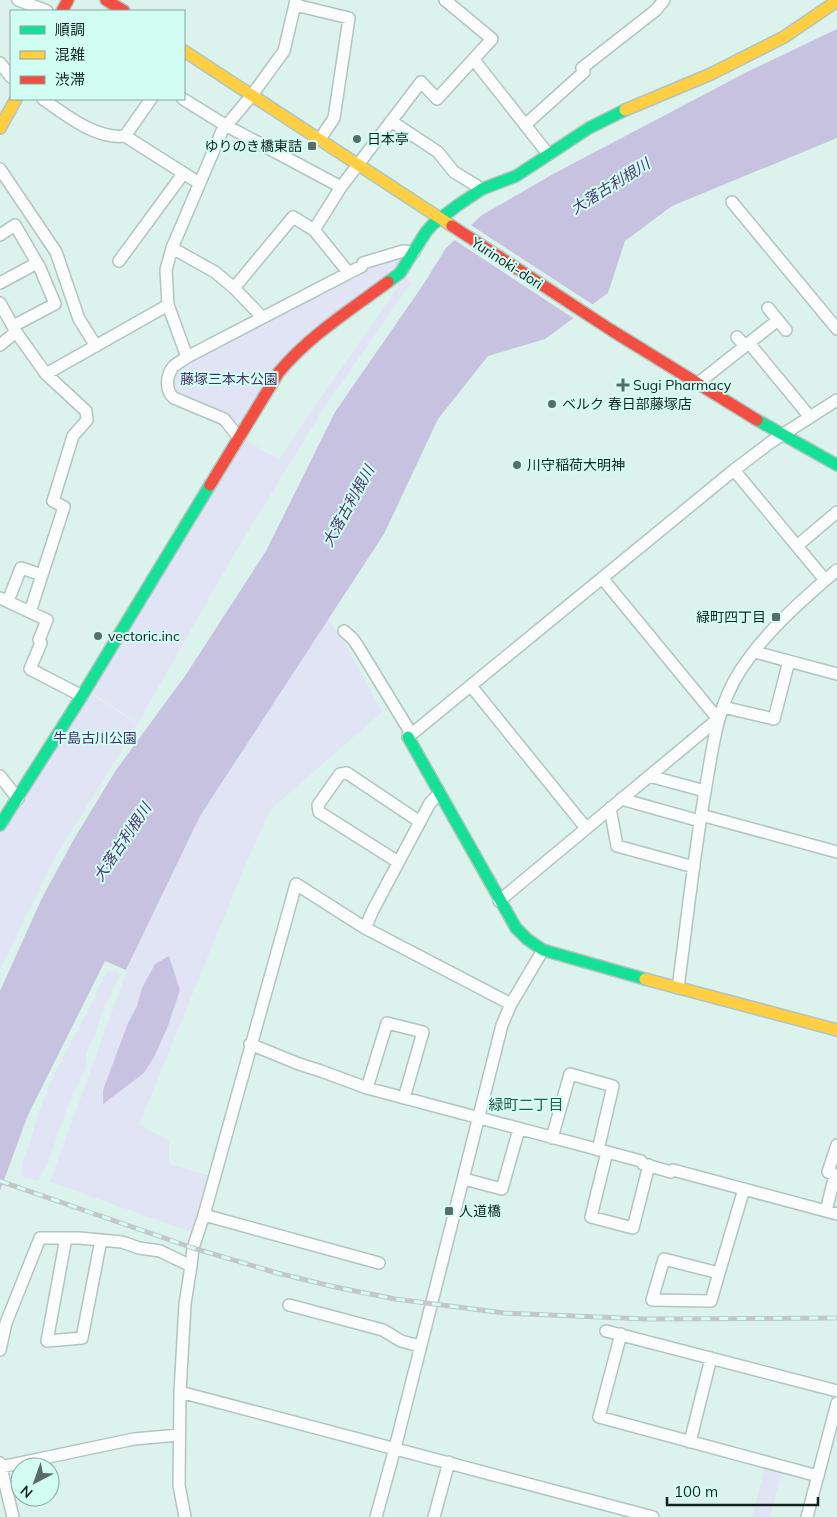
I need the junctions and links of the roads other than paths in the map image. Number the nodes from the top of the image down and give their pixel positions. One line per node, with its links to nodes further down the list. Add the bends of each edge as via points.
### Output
1 (18, 0): 7 (street)
2 (106, 0): 8 (street)
3 (445, 0): 10 (street, via 492,39)
4 (664, 0): 19 (street, via 656,10 582,68 584,72)
5 (837, 1): 24 (street, via 784,37 711,74 613,116)
6 (296, 2): 13 (street, via 284,51); 23 (street, via 348,18 334,118)
7 (44, 10)
8 (122, 10)
9 (185, 52): 13 (street, Yurinoki-dori)
10 (474, 60): 18 (street, via 437,99 421,82); 19 (street)
11 (0, 63): 12 (street)
12 (10, 76)
13 (252, 95): 20 (street); 23 (street, Yurinoki-dori)
14 (15, 100): 21 (street)
15 (44, 100): 22 (street, via 75,122 104,133)
16 (150, 100): 22 (street)
17 (185, 100): 20 (street)
18 (391, 121): 25 (street); 30 (street, via 438,152 454,172)
19 (525, 124): 24 (street)
20 (225, 125): 28 (street); 29 (street)
21 (0, 128)
22 (125, 136): 27 (street)
23 (320, 139): 25 (street, Yurinoki-dori)
24 (548, 154): 30 (street, via 516,176)
25 (358, 164): 29 (street); 32 (street, Yurinoki-dori)
26 (0, 169): 53 (street, via 56,252 79,320)
27 (183, 174): 28 (street); 37 (street)
28 (199, 183): 35 (street)
29 (341, 187): 33 (street)
30 (482, 189): 32 (street)
31 (732, 202): 48 (street)
32 (440, 219): 36 (street, via 426,232); 56 (street, Yurinoki-dori)
33 (314, 230): 39 (street); 41 (street, via 293,217)
34 (0, 234): 38 (street, via 15,226)
35 (172, 248): 41 (street, via 215,272); 43 (street, via 166,270)
36 (414, 252): 39 (street, via 403,251 363,263); 60 (street, via 400,273 328,324 293,355 279,372)
37 (119, 260)
38 (37, 263): 40 (street); 47 (street, via 55,304)
39 (348, 272): 45 (street)
40 (0, 282)
41 (234, 288): 45 (street)
42 (0, 303): 47 (street)
43 (168, 305): 53 (street); 54 (street)
44 (768, 308): 46 (street)
45 (262, 317): 54 (street)
46 (778, 320): 49 (street); 52 (street)
47 (14, 329): 51 (street); 55 (street)
48 (837, 329)
49 (786, 330)
50 (737, 337): 52 (street)
51 (0, 345)
52 (747, 345): 56 (street); 58 (street)
53 (96, 346): 55 (street)
54 (187, 357): 60 (street, via 170,374 169,394 224,419)
55 (46, 374): 66 (street, via 88,415 73,436 53,501 64,507)
56 (697, 384): 59 (street, Yurinoki-dori)
57 (837, 400): 58 (street)
58 (810, 417): 59 (street)
59 (782, 435): 61 (street, Yurinoki-dori); 62 (street)
60 (240, 438): 76 (street)
61 (837, 465)
62 (734, 470): 64 (street); 67 (street)
63 (837, 512): 64 (street)
64 (796, 546): 68 (street)
65 (837, 570): 68 (street)
66 (42, 575): 69 (street, via 21,568); 70 (street)
67 (602, 578): 75 (street); 78 (street)
68 (825, 580): 72 (street)
69 (4, 600): 70 (street)
70 (30, 612): 76 (street, via 47,620 30,669)
71 (344, 631): 79 (street, via 359,648 408,730)
72 (754, 652): 73 (street); 77 (street)
73 (789, 661): 74 (street); 77 (street, via 774,719)
74 (837, 674)
75 (471, 686): 79 (street); 90 (street)
76 (82, 696): 84 (street)
77 (723, 707): 78 (street)
78 (718, 719): 81 (street); 82 (street)
79 (408, 737): 83 (street)
80 (0, 776): 84 (street)
81 (649, 776): 82 (street); 85 (street)
82 (705, 791): 87 (street)
83 (438, 794): 88 (street); 94 (street)
84 (18, 799): 89 (street)
85 (621, 800): 86 (street); 87 (street)
86 (610, 808): 90 (street); 93 (street, via 617,846)
87 (701, 818): 91 (street); 93 (street)
88 (420, 822): 92 (street); 92 (street, via 347,773 340,774 318,805 319,812)
89 (0, 825)
90 (586, 828): 94 (street)
91 (837, 852)
92 (398, 862): 95 (street)
93 (694, 867): 97 (street)
94 (500, 901): 96 (street, via 516,928)
95 (365, 928): 98 (street); 100 (street, via 296,884)
96 (543, 950): 97 (street); 98 (street)
97 (678, 988): 99 (street)
98 (511, 1004): 103 (street, via 502,1025)
99 (837, 1030)
100 (250, 1044): 101 (street); 112 (street)
101 (367, 1088): 102 (street); 102 (street, via 386,1022 422,1032)
102 (404, 1098): 103 (street)
103 (479, 1118): 104 (street); 109 (street)
104 (519, 1129): 105 (street); 109 (street, via 502,1189)
105 (552, 1138): 107 (street); 107 (street, via 570,1074 614,1086)
106 (837, 1145): 111 (street, via 828,1172 835,1175)
107 (602, 1151): 108 (street); 108 (street, via 590,1217 633,1228)
108 (649, 1165): 110 (street)
109 (464, 1179): 121 (street)
110 (744, 1189): 111 (street); 117 (street)
111 (832, 1213)
112 (204, 1215): 115 (street); 116 (street, via 193,1248)
113 (66, 1238): 114 (street); 114 (street, via 47,1340 82,1338); 122 (street, via 40,1238 6,1323)
114 (101, 1240): 116 (street, via 160,1251)
115 (378, 1263)
116 (192, 1266): 125 (street, via 185,1304)
117 (719, 1273): 117 (street, via 664,1259 652,1300 711,1301)
118 (289, 1305): 121 (street, via 384,1330 401,1341)
119 (606, 1331): 120 (street)
120 (621, 1334): 123 (street); 128 (street, via 599,1417)
121 (420, 1346): 129 (street)
122 (0, 1350)
123 (712, 1358): 124 (street); 128 (street)
124 (837, 1391)
125 (180, 1392): 127 (street); 129 (street)
126 (837, 1403): 133 (street)
127 (179, 1435): 132 (street, via 134,1439); 135 (street, via 179,1485)
128 (690, 1442): 133 (street)
129 (395, 1448): 130 (street); 136 (street)
130 (449, 1462): 137 (street); 138 (street)
131 (0, 1463): 132 (street)
132 (1, 1467): 134 (street)
133 (818, 1476): 139 (street)
134 (14, 1517)
135 (185, 1517)
136 (376, 1517)
137 (434, 1517)
138 (653, 1517)
139 (807, 1517)

